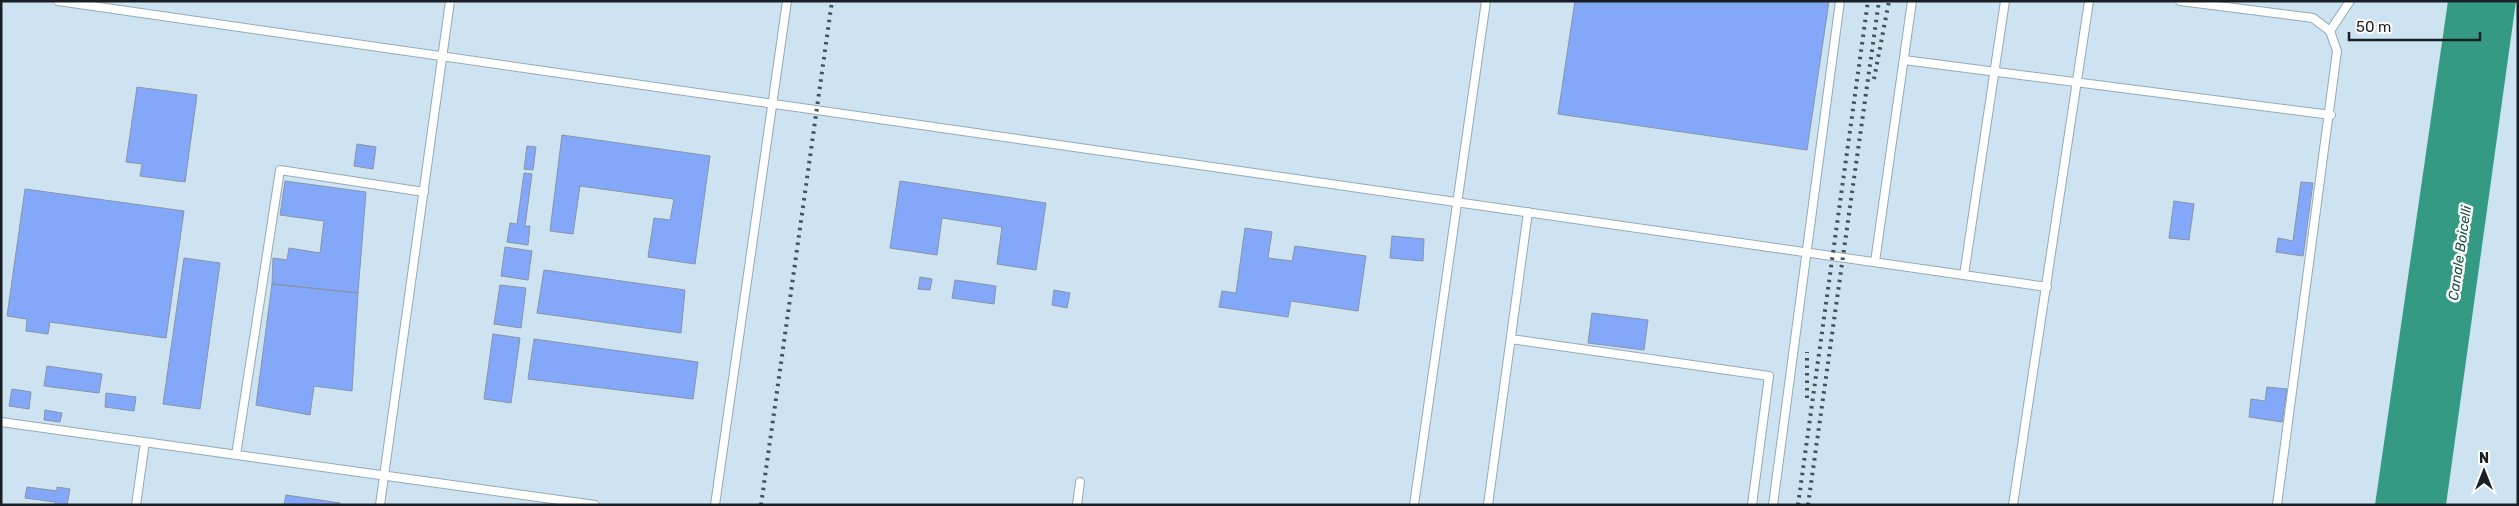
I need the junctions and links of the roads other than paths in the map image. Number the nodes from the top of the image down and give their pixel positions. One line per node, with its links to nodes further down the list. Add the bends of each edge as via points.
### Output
1 (58, 1): 12 (lane)
2 (450, 1): 12 (lane)
3 (787, 1): 16 (lane)
4 (1486, 1): 19 (lane)
5 (1840, 1): 21 (lane)
6 (1912, 1): 13 (lane)
7 (2005, 1): 14 (lane)
8 (2089, 1): 15 (lane)
9 (2180, 1): 11 (lane, via 2313,18)
10 (2350, 1): 11 (lane)
11 (2330, 31): 17 (lane, via 2337,51)
12 (443, 56): 16 (lane); 18 (lane)
13 (1904, 60): 14 (lane); 22 (lane)
14 (1994, 71): 15 (lane); 23 (lane)
15 (2078, 82): 17 (lane); 24 (lane)
16 (772, 104): 19 (lane); 34 (lane)
17 (2330, 115): 41 (lane)
18 (424, 192): 28 (lane, via 280,170); 29 (lane)
19 (1458, 202): 20 (lane); 36 (lane)
20 (1528, 212): 21 (lane); 25 (lane)
21 (1807, 252): 22 (lane); 39 (lane)
22 (1875, 262): 23 (lane)
23 (1964, 275): 24 (lane)
24 (2047, 287): 40 (lane)
25 (1511, 339): 37 (lane); 38 (lane, via 1769,376)
26 (1, 422): 27 (lane)
27 (146, 442): 28 (lane); 31 (lane)
28 (236, 454): 29 (lane)
29 (384, 475): 32 (lane); 33 (lane)
30 (1080, 482): 35 (lane)
31 (136, 505)
32 (380, 505)
33 (595, 505)
34 (715, 505)
35 (1077, 505)
36 (1414, 505)
37 (1488, 505)
38 (1752, 505)
39 (1773, 505)
40 (2013, 505)
41 (2277, 505)

